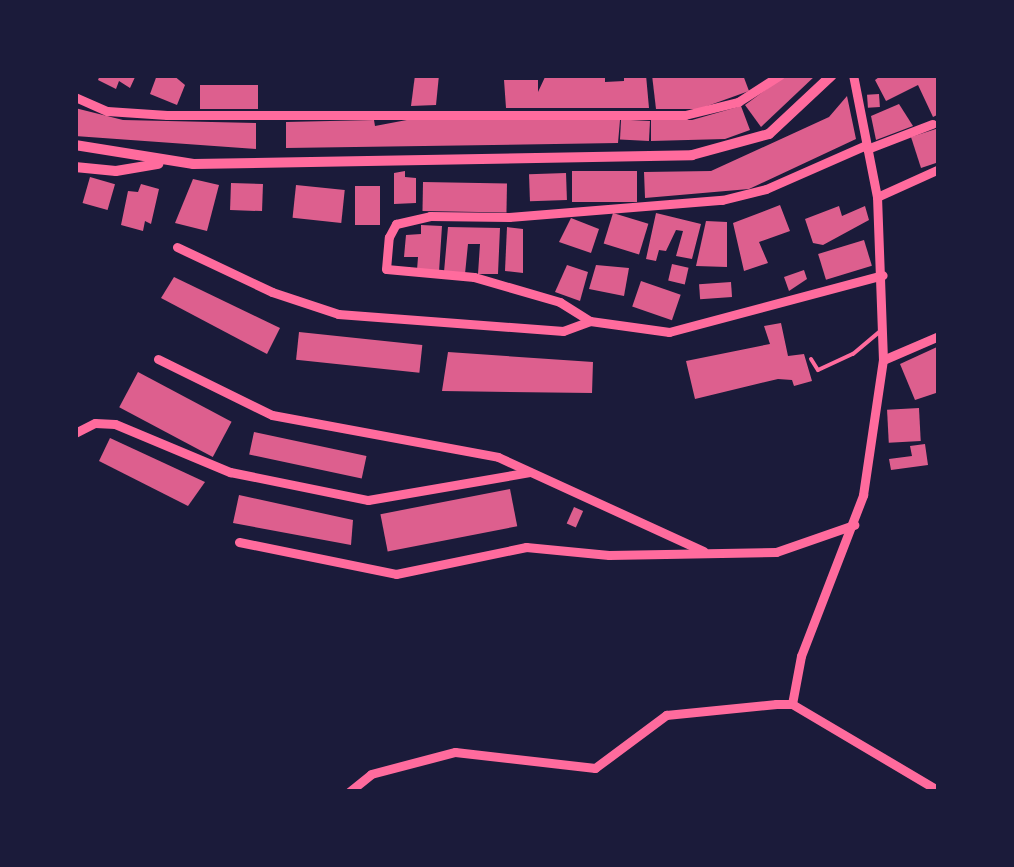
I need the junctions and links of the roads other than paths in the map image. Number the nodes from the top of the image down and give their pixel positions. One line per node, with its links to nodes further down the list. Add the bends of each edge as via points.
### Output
1 (780, 75): 4 (street, via 738,102 685,116 166,115 107,111)
2 (832, 75): 8 (street, via 777,129 706,154)
3 (856, 77): 7 (street)
4 (75, 97)
5 (932, 124): 7 (street)
6 (75, 146): 8 (street)
7 (866, 147): 11 (street); 14 (street, via 722,200 508,217 430,216 396,224 389,237 386,269 474,276 560,302)
8 (166, 162): 9 (street, via 116,171)
9 (75, 167)
10 (939, 169): 11 (street)
11 (877, 197): 13 (street)
12 (177, 247): 14 (street, via 272,292 338,314 564,331)
13 (883, 275): 14 (street, via 670,332); 15 (street)
14 (590, 321)
15 (883, 330): 18 (lane, via 818,370); 19 (street)
16 (939, 336): 19 (street)
17 (158, 359): 21 (street, via 272,416 480,451)
18 (810, 359)
19 (883, 360): 22 (street, via 871,461)
20 (75, 433): 21 (street, via 95,423 115,424 221,470 368,500)
21 (532, 471): 24 (street)
22 (854, 525): 24 (street, via 788,550); 25 (street, via 806,643)
23 (239, 542): 24 (street, via 396,574 526,547)
24 (705, 552)
25 (792, 704): 26 (street); 27 (street, via 666,715 595,768 456,752 372,774)
26 (939, 791)
27 (349, 792)

